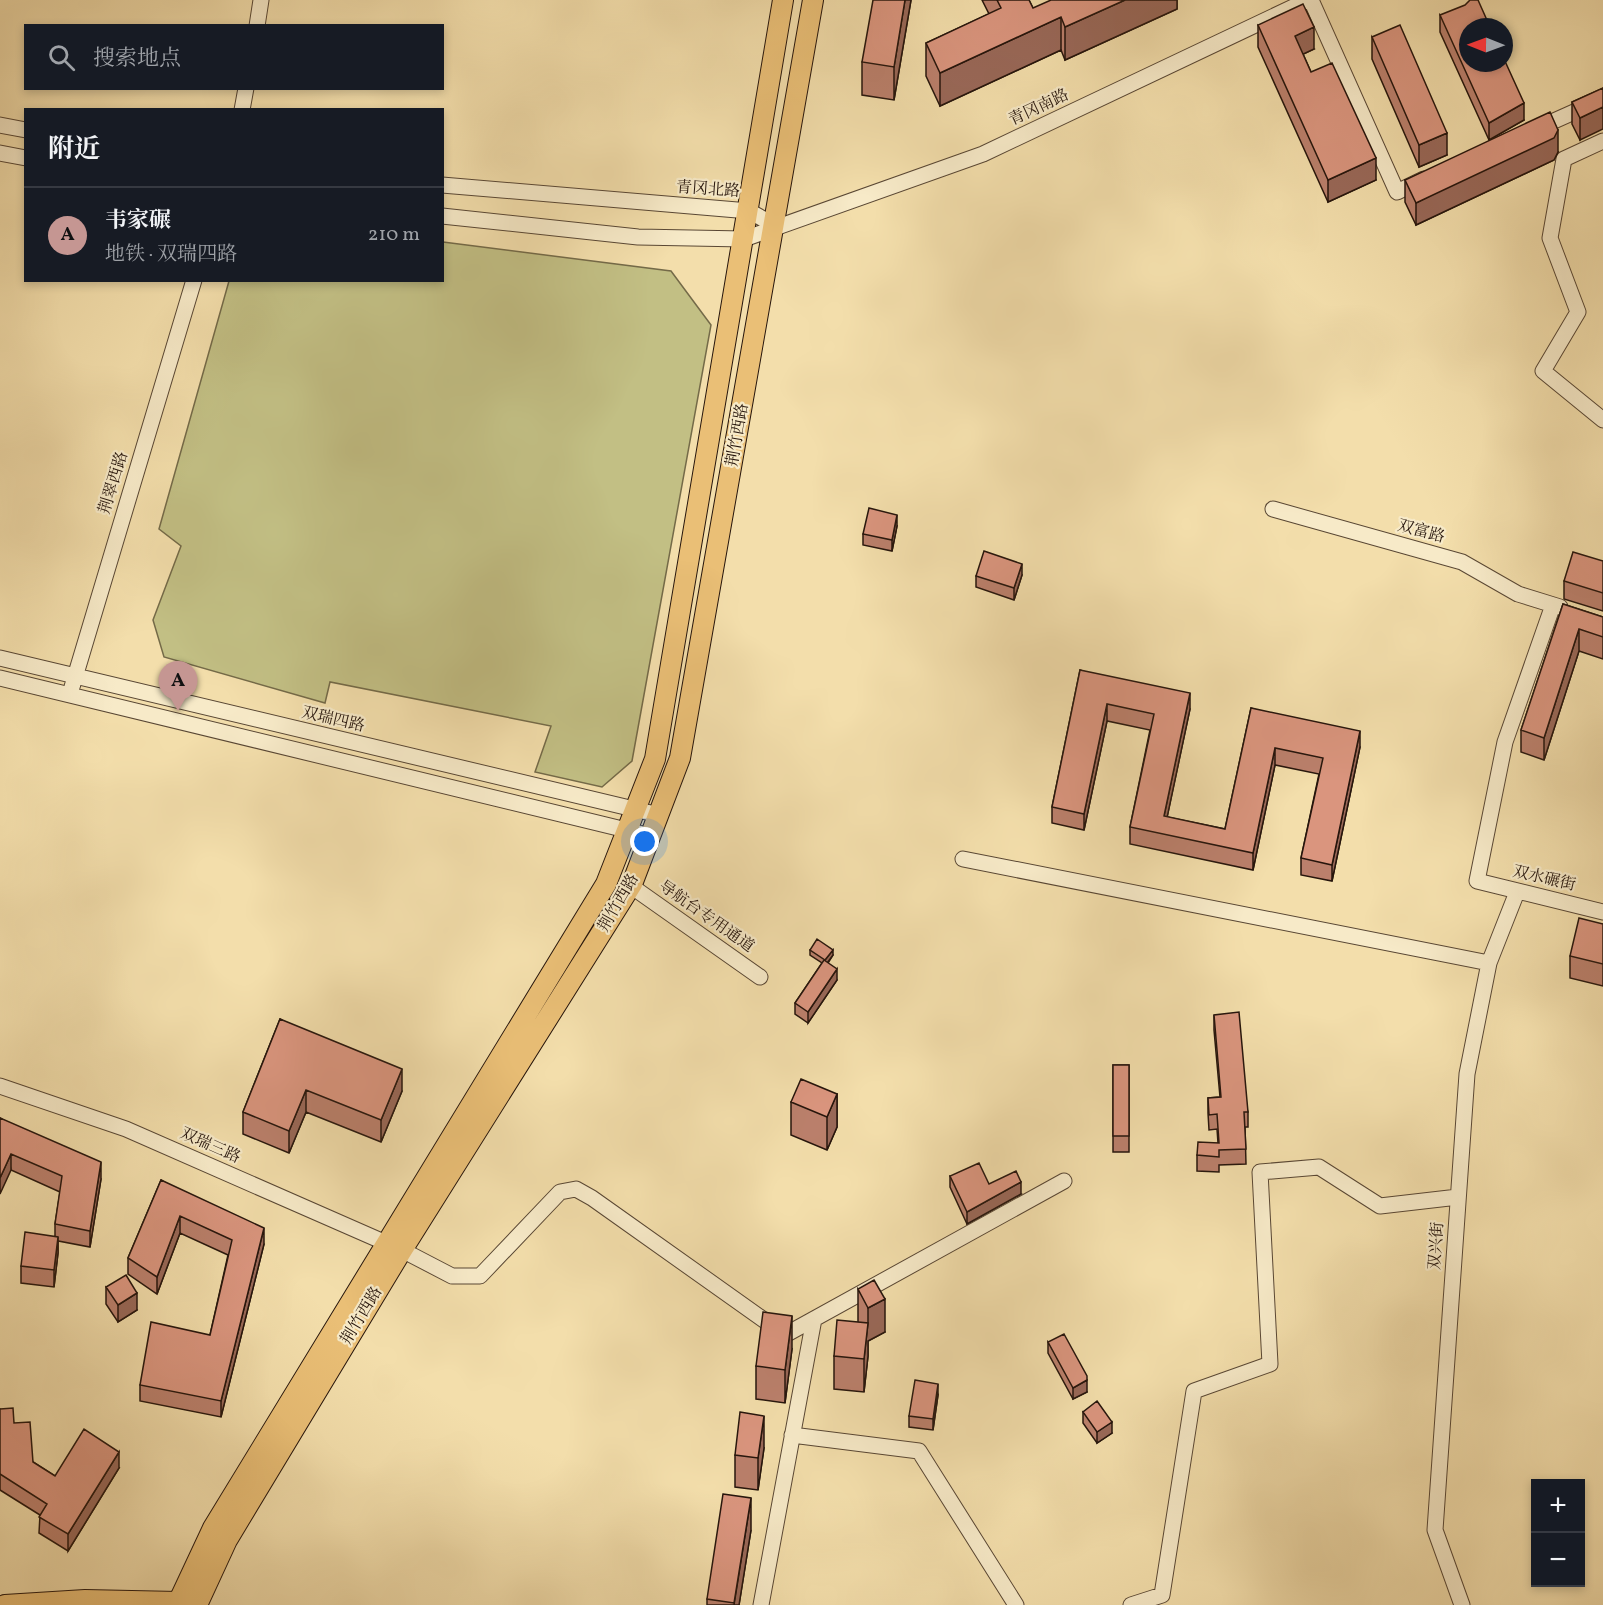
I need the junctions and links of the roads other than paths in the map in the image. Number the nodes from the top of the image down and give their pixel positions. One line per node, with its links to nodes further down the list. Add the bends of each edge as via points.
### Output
1 (261, 0): 5 (street)
2 (783, 0): 17 (main road, 荆竹西路)
3 (813, 0): 19 (main road, 荆竹西路)
4 (1310, 0): 15 (street, via 1396,192); 19 (street, 青冈南路, via 984,154)
5 (256, 24)
6 (246, 90): 8 (street)
7 (1603, 99): 11 (street)
8 (242, 108)
9 (0, 124): 10 (street)
10 (24, 130)
11 (1527, 133)
12 (1603, 141): 22 (street, via 1564,159 1550,238 1578,312 1543,371)
13 (0, 153): 14 (street)
14 (24, 158)
15 (1440, 172)
16 (444, 185): 17 (street, 青冈北路)
17 (749, 211): 19 (street, 青冈北路); 20 (main road, 荆竹西路)
18 (444, 216): 20 (street, via 638,237)
19 (776, 226): 20 (street); 31 (main road, 荆竹西路, via 680,758)
20 (744, 239): 30 (main road, 荆竹西路, via 655,759)
21 (193, 282): 27 (street, 荆翠西路)
22 (1603, 420)
23 (1273, 509): 24 (street, 双富路, via 1462,562 1518,594)
24 (1553, 604): 25 (street, 双富路); 36 (street, 双水碾街, via 1505,742 1477,881)
25 (1573, 611)
26 (0, 658): 27 (street, 双瑞四路)
27 (75, 677): 29 (street, 荆翠西路); 30 (street, 双瑞四路)
28 (0, 678): 29 (street)
29 (69, 696): 32 (street)
30 (635, 809): 31 (street, 双瑞四路); 32 (main road, 荆竹西路)
31 (659, 815): 33 (main road, 荆竹西路)
32 (627, 830): 33 (street); 43 (main road, 荆竹西路, via 606,884)
33 (651, 836): 35 (main road, 荆竹西路)
34 (963, 859): 38 (street)
35 (631, 886): 39 (street, 导航台专用通道); 43 (main road, 荆竹西路)
36 (1516, 892): 37 (street, 双水碾街); 38 (street, 双兴街)
37 (1603, 912)
38 (1489, 963): 42 (street, 双兴街, via 1467,1074)
39 (760, 976)
40 (0, 1086): 43 (street, 双瑞三路, via 126,1129)
41 (1064, 1181): 44 (street)
42 (1458, 1197): 51 (street, via 1380,1206 1319,1167 1260,1172 1270,1364 1194,1391 1162,1595); 52 (street, 双兴街, via 1435,1530)
43 (394, 1246): 44 (street, 双瑞三路, via 452,1276 480,1276 560,1192 576,1189 785,1335); 46 (main road, 荆竹西路, via 213,1528); 48 (main road, 荆竹西路, via 227,1540)
44 (814, 1319): 45 (street)
45 (792, 1435): 49 (street); 50 (street, via 919,1451)
46 (182, 1604): 47 (main road, via 85,1600)
47 (5, 1605)
48 (197, 1605)
49 (761, 1605)
50 (1016, 1605)
51 (1131, 1605)
52 (1462, 1605)

